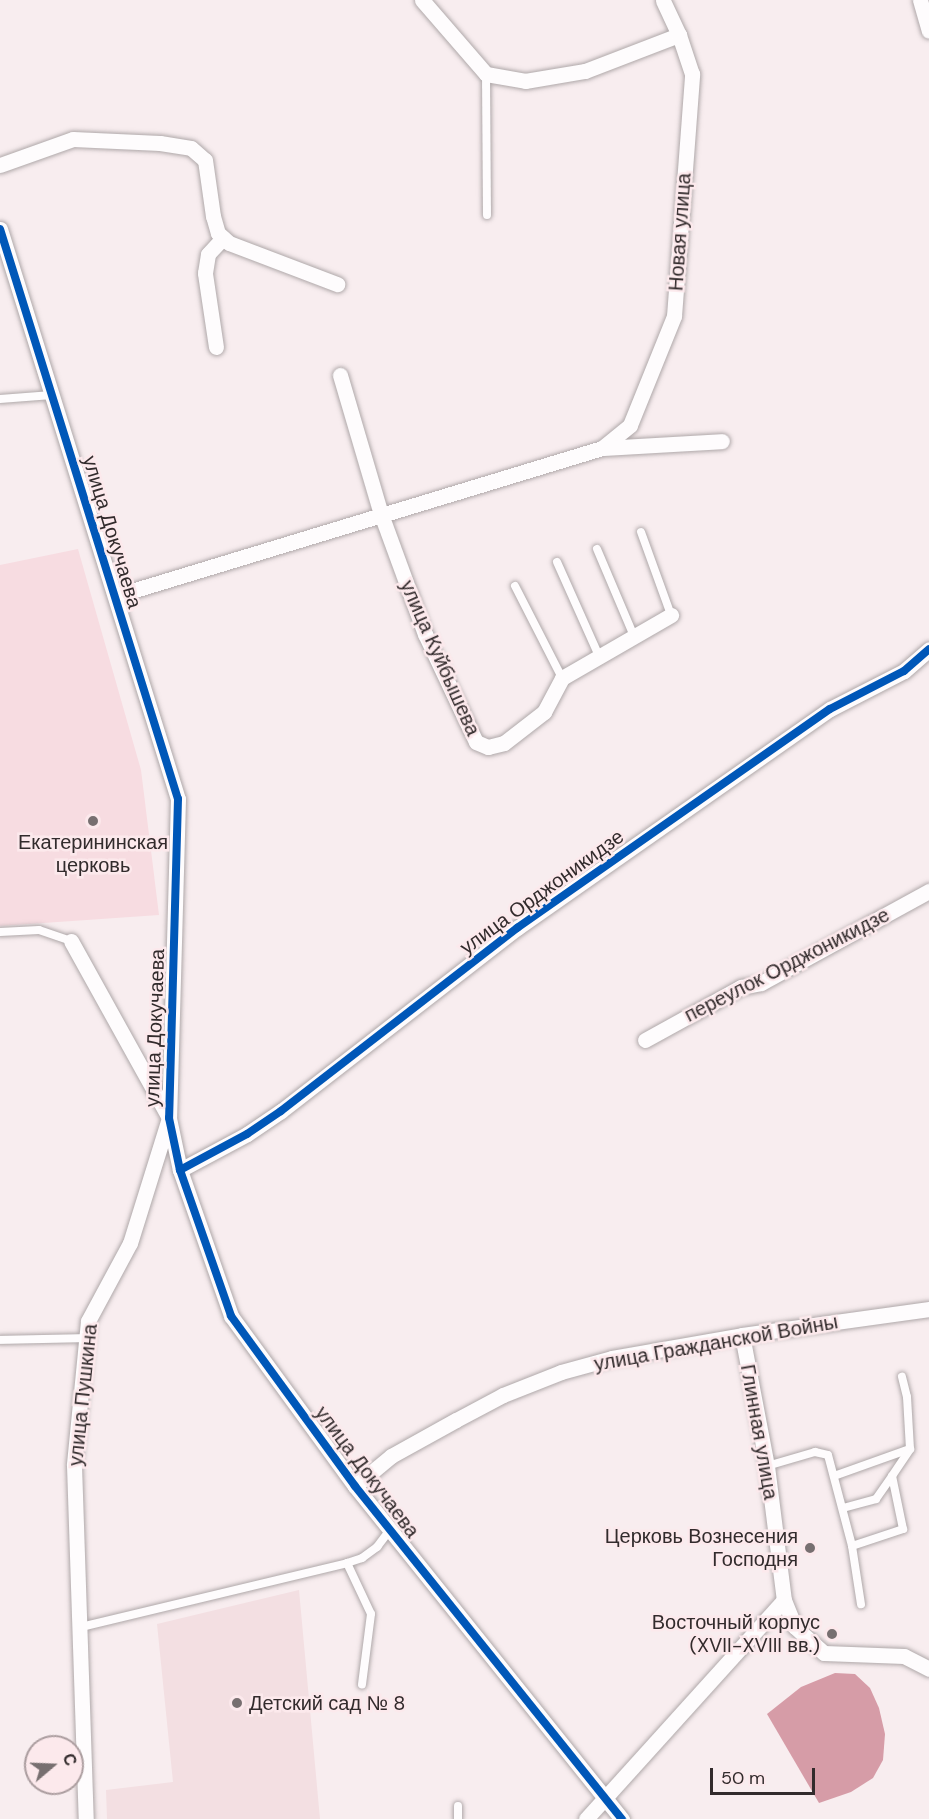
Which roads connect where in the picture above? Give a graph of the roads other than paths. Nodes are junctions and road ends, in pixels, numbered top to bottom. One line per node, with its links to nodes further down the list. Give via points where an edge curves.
1 (422, 0): 6 (street)
2 (663, 0): 5 (street, Новая улица)
3 (920, 0): 4 (street)
4 (929, 31)
5 (680, 35): 6 (street, via 585,71 525,81); 17 (street, Новая улица, via 692,74 674,316 630,425)
6 (486, 74): 8 (lane)
7 (0, 165): 10 (street, via 73,140 191,148 205,160 213,216)
8 (487, 214)
9 (0, 229): 14 (street, улица Докучаева)
10 (223, 238): 11 (street); 12 (street, via 208,254 205,273)
11 (337, 284)
12 (216, 347)
13 (340, 375): 18 (street, улица Куйбышева)
14 (52, 395): 15 (lane); 23 (street, улица Докучаева)
15 (0, 399)
16 (722, 441): 17 (street)
17 (602, 447): 18 (street)
18 (381, 514): 23 (street); 28 (street, улица Куйбышева, via 425,634 476,742 488,747 504,743 544,712)
19 (641, 531): 24 (lane)
20 (597, 549): 25 (lane)
21 (557, 562): 27 (lane)
22 (515, 586): 28 (lane)
23 (115, 596): 33 (street, улица Докучаева, via 178,799)
24 (671, 615): 25 (street)
25 (634, 636): 27 (street)
26 (929, 649): 34 (street, улица Орджоникидзе, via 904,671 830,708 517,928 272,1117)
27 (599, 656): 28 (street)
28 (562, 678)
29 (929, 891): 32 (street, переулок Орджоникидзе, via 761,983 741,987)
30 (0, 933): 31 (lane, via 39,930)
31 (70, 941): 33 (street)
32 (645, 1040)
33 (169, 1118): 34 (street, улица Докучаева); 37 (street, улица Пушкина, via 130,1243 88,1321)
34 (180, 1170): 44 (street, улица Докучаева, via 231,1316)
35 (929, 1309): 36 (street, улица Гражданской Войны)
36 (742, 1335): 41 (street, Глинная улица); 44 (street, улица Гражданской Войны, via 612,1358 561,1372 503,1395 391,1456)
37 (86, 1338): 38 (lane); 51 (street, улица Пушкина, via 74,1465)
38 (0, 1340)
39 (902, 1377): 40 (lane)
40 (910, 1449): 42 (lane); 43 (lane)
41 (767, 1466): 42 (lane, via 815,1452 828,1455); 49 (street, Глинная улица)
42 (834, 1476): 45 (lane)
43 (892, 1476): 45 (lane, via 876,1499); 47 (lane, via 903,1529)
44 (355, 1486): 46 (street, улица Докучаева)
45 (843, 1508): 47 (lane)
46 (390, 1530): 48 (lane, via 377,1547); 54 (street, улица Докучаева)
47 (852, 1546): 50 (lane)
48 (347, 1563): 51 (lane); 53 (lane, via 371,1614)
49 (784, 1600): 52 (street, Глинная улица, via 795,1627 824,1653 904,1656); 54 (street)
50 (861, 1604)
51 (81, 1627): 56 (street, улица Пушкина)
52 (929, 1669)
53 (362, 1684)
54 (606, 1796): 58 (street); 59 (street, улица Докучаева)
55 (458, 1806): 57 (lane)
56 (86, 1819)
57 (458, 1819)
58 (586, 1819)
59 (622, 1819)

